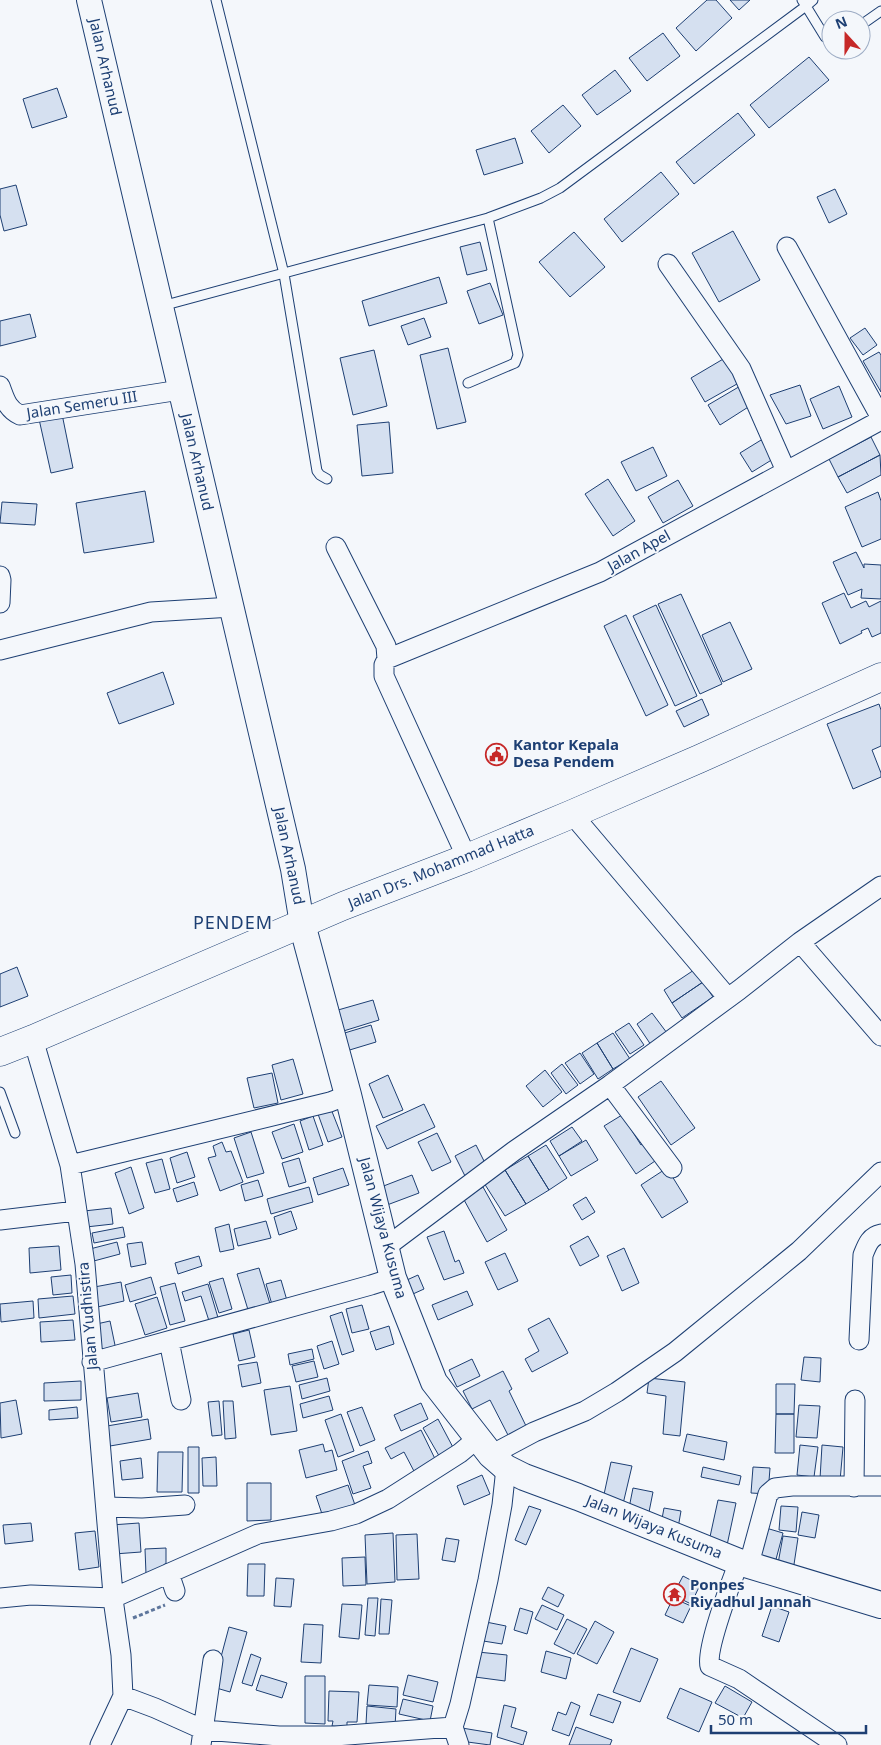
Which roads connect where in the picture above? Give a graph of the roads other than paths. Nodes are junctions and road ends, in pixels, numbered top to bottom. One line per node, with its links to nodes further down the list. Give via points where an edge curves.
1 (89, 0): 9 (street, Jalan Arhanud)
2 (216, 0): 8 (lane)
3 (807, 2): 4 (lane); 5 (lane, via 560,188)
4 (821, 29)
5 (488, 218): 8 (lane); 10 (lane, via 518,355 514,363)
6 (788, 247): 13 (street)
7 (668, 264): 14 (street, via 741,369)
8 (284, 274): 9 (lane); 15 (lane, via 317,471)
9 (161, 306): 12 (street, Jalan Arhanud)
10 (468, 383)
11 (0, 386): 12 (street, Jalan Semeru III, via 5,401 12,411 20,415)
12 (180, 390): 19 (street, Jalan Arhanud)
13 (881, 419): 14 (street, Jalan Apel)
14 (786, 471): 21 (street, Jalan Apel, via 600,572)
15 (327, 479)
16 (336, 547): 21 (street, via 386,646)
17 (0, 576): 18 (street)
18 (0, 603)
19 (232, 607): 20 (street, via 151,612); 26 (street, Jalan Arhanud, via 293,869)
20 (0, 650)
21 (387, 660): 24 (street, via 384,676)
22 (881, 677): 23 (main road, Jalan Drs. Mohammad Hatta)
23 (572, 814): 24 (main road, Jalan Drs. Mohammad Hatta); 28 (street)
24 (467, 858): 26 (main road, Jalan Drs. Mohammad Hatta)
25 (881, 886): 27 (street)
26 (302, 924): 30 (main road, Jalan Drs. Mohammad Hatta); 34 (main road, Jalan Wijaya Kusuma)
27 (800, 942): 28 (street); 29 (street)
28 (728, 998): 32 (street)
29 (881, 1036)
30 (33, 1039): 31 (main road, Jalan Drs. Mohammad Hatta); 36 (street, Jalan Yudhistira)
31 (0, 1052)
32 (610, 1085): 37 (street); 42 (street, via 514,1151)
33 (0, 1092): 35 (lane)
34 (348, 1095): 36 (street); 42 (main road, Jalan Wijaya Kusuma)
35 (15, 1133)
36 (70, 1165): 39 (street, Jalan Yudhistira)
37 (672, 1168)
38 (881, 1172): 49 (street, via 799,1251 674,1352 585,1411)
39 (76, 1211): 40 (street); 46 (street, Jalan Yudhistira, via 85,1264)
40 (0, 1220)
41 (881, 1234): 44 (street, via 875,1235 867,1244 864,1255)
42 (386, 1247): 43 (main road, Jalan Wijaya Kusuma)
43 (393, 1278): 45 (street); 49 (main road, Jalan Wijaya Kusuma, via 434,1382)
44 (859, 1340)
45 (169, 1341): 46 (street); 47 (street)
46 (92, 1362): 53 (street, Jalan Yudhistira)
47 (181, 1400)
48 (855, 1400): 51 (street)
49 (489, 1450): 54 (main road, Jalan Wijaya Kusuma); 57 (street, via 460,1453 356,1514 258,1534); 60 (street, via 502,1505)
50 (881, 1486): 51 (street)
51 (854, 1487): 54 (street, via 775,1488 768,1494)
52 (185, 1505): 53 (street)
53 (106, 1507): 57 (street, Jalan Yudhistira)
54 (744, 1563): 56 (main road, Jalan Wijaya Kusuma); 64 (street, via 728,1591 712,1641 710,1666 738,1679)
55 (0, 1598): 57 (street, via 31,1595)
56 (881, 1606)
57 (114, 1610): 59 (street, Jalan Yudhistira)
58 (213, 1660): 61 (street)
59 (123, 1696): 61 (street, via 155,1708); 62 (street)
60 (453, 1727): 61 (street, via 336,1736); 63 (street)
61 (202, 1738)
62 (100, 1745)
63 (459, 1745)
64 (838, 1745)

